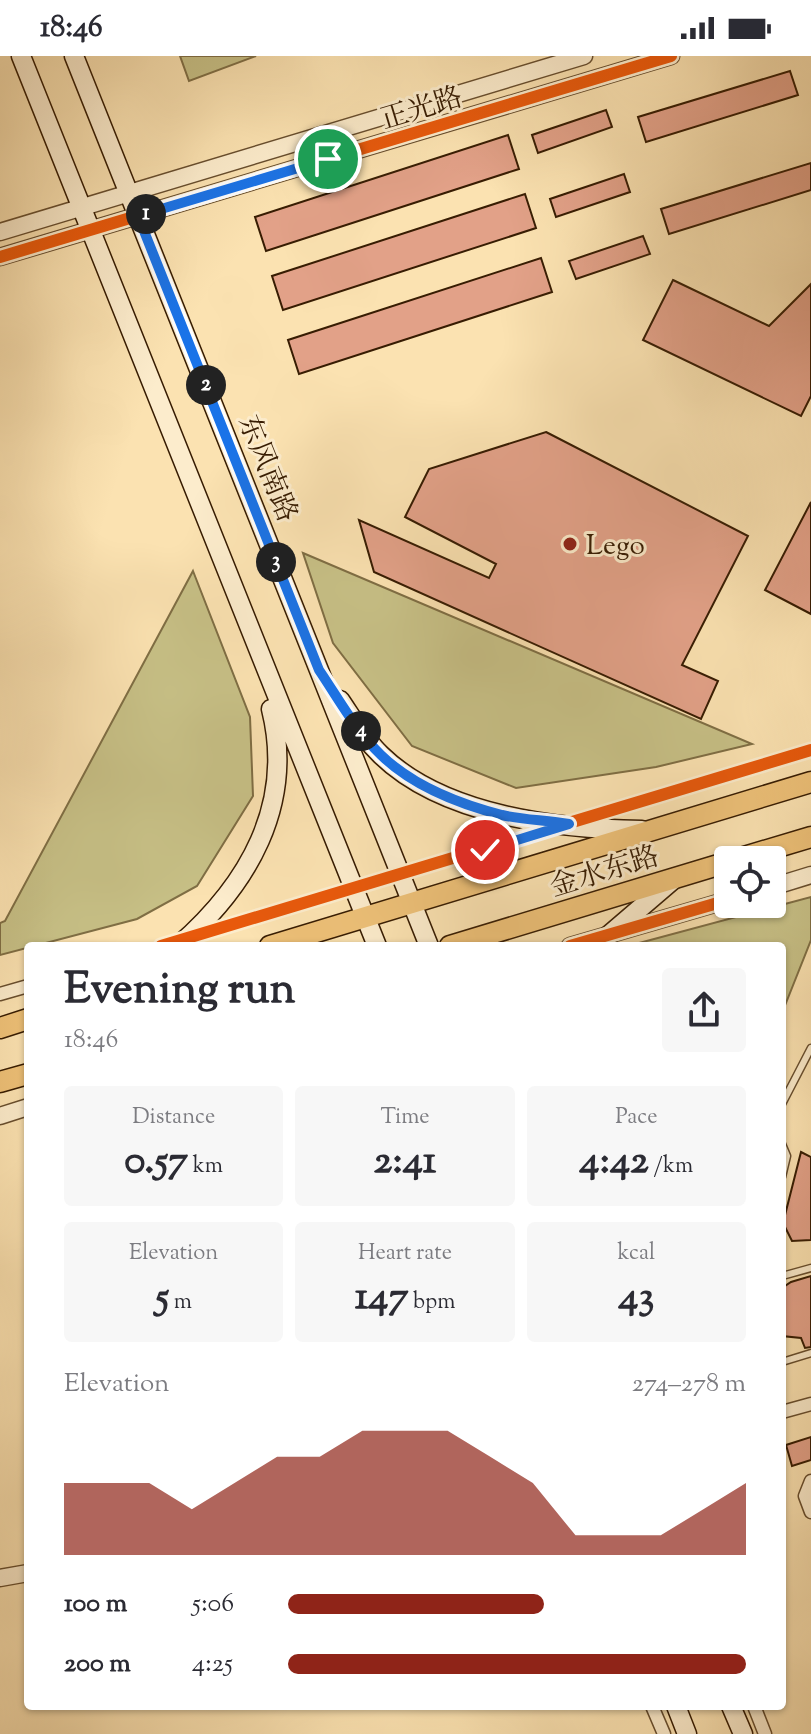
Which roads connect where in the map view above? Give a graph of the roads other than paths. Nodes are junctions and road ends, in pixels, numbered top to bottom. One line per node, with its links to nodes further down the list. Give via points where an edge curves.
1 (21, 56): 6 (main road)
2 (74, 56): 5 (main road, 东风南路)
3 (584, 56): 5 (street, 正光路)
4 (671, 56): 7 (street, 正光路)
5 (129, 193): 6 (street, 正光路); 7 (main road, 东风南路)
6 (81, 207): 8 (main road); 9 (street, 正光路)
7 (138, 216): 8 (street, 正光路); 12 (main road, 东风南路)
8 (90, 230): 10 (street, 正光路); 11 (main road)
9 (0, 232)
10 (0, 257)
11 (254, 641): 24 (main road); 29 (main road, via 276,730 272,810 253,859 225,900)
12 (319, 670): 15 (main road, via 363,734 399,770 475,807); 20 (main road, 东风南路)
13 (811, 750): 15 (street)
14 (811, 782): 16 (main road, 金水东路)
15 (569, 824): 16 (main road); 20 (street)
16 (653, 830): 25 (main road, 金水东路)
17 (811, 837): 18 (main road)
18 (781, 846)
19 (714, 866): 22 (main road, 金水东路)
20 (401, 875): 24 (street); 25 (main road, 东风南路)
21 (811, 875): 23 (street)
22 (676, 877): 28 (main road); 33 (main road, 金水东路)
23 (786, 883)
24 (354, 889): 27 (main road); 29 (street)
25 (412, 903): 27 (main road, 金水东路); 32 (main road, 东风南路)
26 (714, 904): 28 (street)
27 (365, 917): 30 (main road, 金水东路); 31 (main road)
28 (602, 940)
29 (182, 942)
30 (283, 942)
31 (375, 942)
32 (427, 942)
33 (463, 942)
34 (24, 987): 35 (street)
35 (0, 994)
36 (24, 1020): 37 (main road)
37 (0, 1028)
38 (811, 1048): 41 (lane)
39 (24, 1075): 40 (main road)
40 (0, 1082)
41 (786, 1096)
42 (24, 1108): 43 (street)
43 (0, 1116)
44 (811, 1268): 45 (lane)
45 (786, 1275)
46 (811, 1353): 47 (lane)
47 (786, 1361)
48 (811, 1404): 49 (street)
49 (786, 1411)
50 (811, 1481): 51 (street, via 805,1496)
51 (811, 1512)
52 (24, 1574): 53 (street)
53 (0, 1578)
54 (654, 1710): 58 (street)
55 (678, 1710): 59 (main road)
56 (733, 1710): 60 (main road)
57 (756, 1710): 61 (street)
58 (664, 1734)
59 (687, 1734)
60 (743, 1734)
61 (765, 1734)

